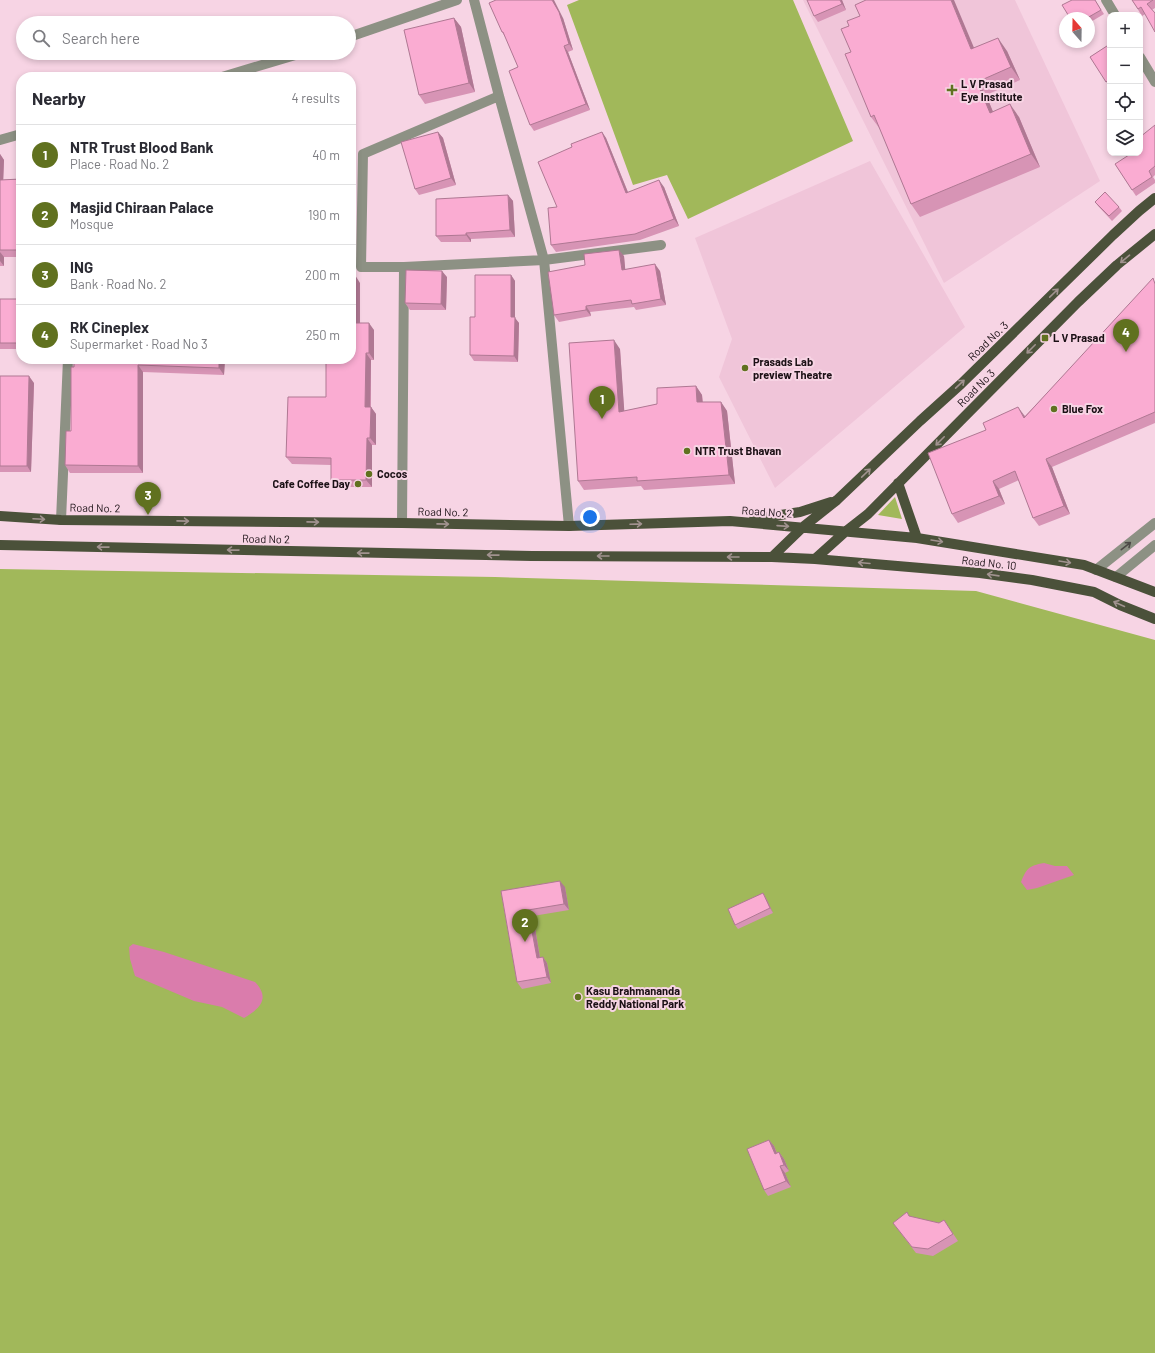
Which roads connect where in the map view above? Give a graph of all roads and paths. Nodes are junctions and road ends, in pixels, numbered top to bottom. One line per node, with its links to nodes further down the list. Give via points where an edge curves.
1 (457, 0): 5 (street)
2 (474, 0): 10 (street)
3 (1106, 0): 4 (street)
4 (1113, 12)
5 (356, 35)
6 (279, 60): 8 (street)
7 (1143, 62): 9 (street)
8 (239, 72)
9 (1155, 82)
10 (499, 96): 16 (street); 17 (street, via 363,154 361,267)
11 (16, 135): 12 (street)
12 (0, 140)
13 (1155, 198): 20 (main road, Road No. 3, one-way to 13)
14 (1155, 234): 19 (main road, Road No 3, one-way to 19, via 1078,302)
15 (661, 245): 16 (street)
16 (544, 260): 17 (street); 26 (street)
17 (404, 267): 24 (street)
18 (68, 364): 22 (street)
19 (898, 483): 28 (main road, Road No 3, via 868,514); 30 (main road)
20 (837, 500): 23 (main road, via 800,512); 27 (main road, Road No. 3)
21 (0, 516): 22 (main road, Road No. 2, one-way to 22)
22 (61, 520): 24 (main road, Road No. 2, one-way to 24)
23 (730, 521): 26 (main road, Road No. 2, one-way to 23); 27 (main road, Road No. 2, one-way to 27)
24 (402, 523): 26 (main road, Road No. 2, one-way to 26)
25 (1155, 523): 35 (street, one-way to 25)
26 (569, 526)
27 (803, 527): 28 (main road, Road No. 2); 33 (main road, Road No. 3)
28 (845, 532): 29 (main road, Road No. 2); 34 (main road, Road No 3)
29 (884, 534): 30 (main road, Road No. 10)
30 (917, 538): 35 (main road, Road No. 10, one-way to 35, via 1084,565)
31 (0, 545): 33 (main road, Road No 2, one-way to 31, via 532,556)
32 (1155, 545): 36 (street)
33 (772, 557): 34 (main road)
34 (815, 559): 38 (main road, Road No. 10, one-way to 34, via 1094,592 1032,580)
35 (1096, 570): 36 (main road, Road No. 10)
36 (1116, 577): 37 (main road, Road No. 10)
37 (1155, 592)
38 (1155, 618)

